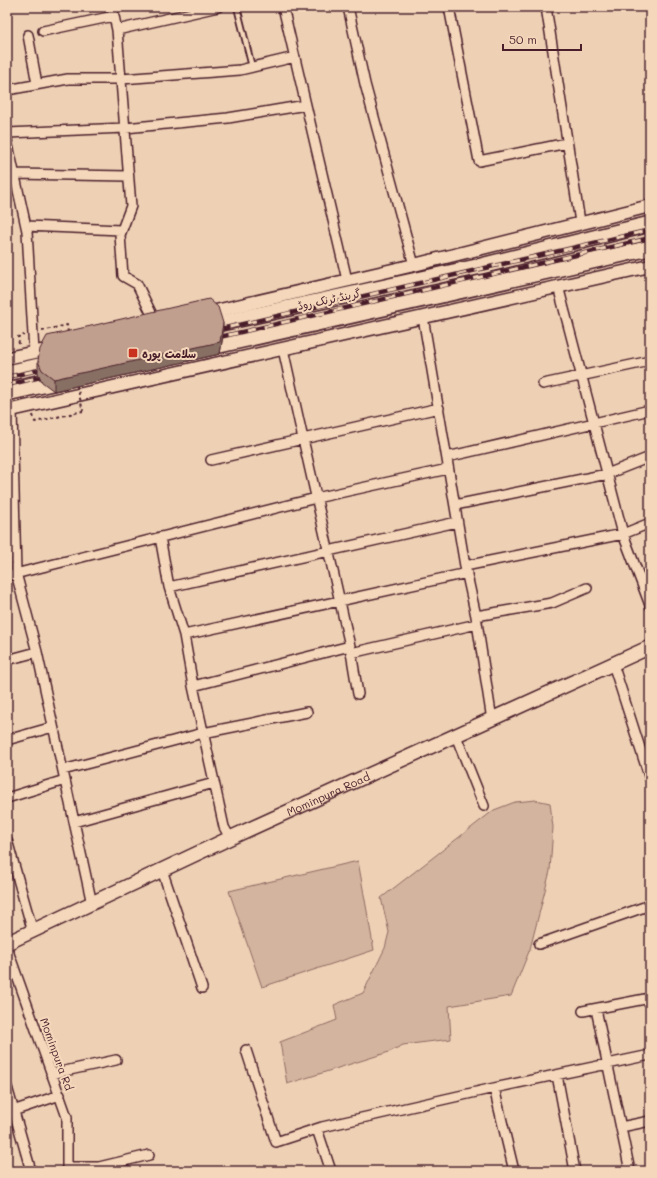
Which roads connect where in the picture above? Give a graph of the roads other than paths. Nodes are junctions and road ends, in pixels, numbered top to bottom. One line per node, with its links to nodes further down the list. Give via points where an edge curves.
1 (218, 7): 7 (street)
2 (237, 7): 13 (lane)
3 (283, 7): 12 (street)
4 (348, 7): 30 (street, via 365,84)
5 (449, 7): 21 (street, via 479,160)
6 (546, 7): 21 (street)
7 (202, 9): 9 (street)
8 (113, 12): 9 (street); 10 (street)
9 (117, 30): 14 (street)
10 (43, 31)
11 (28, 35): 15 (street)
12 (295, 57): 13 (street); 17 (street)
13 (252, 67): 14 (street)
14 (121, 79): 15 (street, via 68,79); 18 (street)
15 (37, 84): 16 (street)
16 (7, 90)
17 (306, 105): 18 (street, via 228,118); 33 (street)
18 (124, 128): 19 (street); 23 (street)
19 (7, 133)
20 (7, 140): 22 (street)
21 (567, 143): 25 (street)
22 (14, 174): 23 (street); 27 (street)
23 (128, 176): 28 (street, via 130,206)
24 (650, 206): 25 (street)
25 (580, 222): 30 (street)
26 (650, 224): 31 (main road, گرینڈ ٹرنک روڈ)
27 (26, 226): 28 (street); 42 (street)
28 (121, 230): 38 (street, via 123,276 138,284)
29 (650, 248): 34 (main road, گرینڈ ٹرنک روڈ)
30 (414, 265): 33 (street)
31 (481, 266): 34 (main road); 37 (main road, گرینڈ ٹرنک روڈ)
32 (650, 266): 35 (street)
33 (347, 280): 37 (street)
34 (486, 285): 43 (main road, گرینڈ ٹرنک روڈ)
35 (558, 286): 36 (street); 47 (street)
36 (423, 318): 41 (street); 51 (street)
37 (193, 323)
38 (161, 324): 39 (street)
39 (142, 328)
40 (67, 347): 42 (street); 46 (main road)
41 (283, 349): 52 (street); 55 (street)
42 (34, 352): 44 (street)
43 (184, 353)
44 (7, 358)
45 (650, 361): 47 (street)
46 (7, 373)
47 (581, 375): 49 (street); 54 (street)
48 (77, 382): 50 (main road)
49 (543, 384)
50 (7, 394)
51 (439, 408): 55 (street); 56 (street)
52 (10, 410): 69 (street)
53 (650, 410): 54 (street)
54 (594, 423): 56 (street); 60 (street)
55 (302, 439): 58 (street); 61 (street)
56 (447, 457): 59 (street)
57 (650, 457): 60 (street)
58 (211, 460)
59 (448, 469): 61 (street); 62 (street)
60 (608, 474): 62 (street); 65 (street)
61 (316, 498): 66 (street); 67 (street)
62 (455, 505): 63 (street)
63 (457, 522): 67 (street); 68 (street)
64 (650, 523): 65 (street)
65 (623, 534): 68 (street); 73 (street)
66 (160, 537): 69 (street); 70 (street)
67 (328, 552): 70 (street); 72 (street)
68 (466, 570): 72 (street); 74 (street)
69 (11, 574): 78 (street)
70 (170, 587): 75 (street)
71 (587, 588): 74 (street, via 552,603)
72 (338, 602): 75 (street); 77 (street)
73 (650, 605)
74 (476, 620): 77 (street); 84 (street)
75 (184, 635): 81 (street)
76 (650, 647): 80 (main road, Mominpura Road)
77 (350, 649): 81 (street); 82 (street)
78 (37, 652): 79 (street); 85 (street)
79 (7, 660)
80 (613, 664): 84 (main road, Mominpura Road); 90 (street)
81 (192, 686): 86 (street)
82 (358, 694)
83 (307, 712): 86 (street)
84 (492, 720): 87 (main road, Mominpura Road)
85 (53, 727): 88 (street); 89 (street)
86 (203, 733): 89 (street); 92 (street)
87 (456, 736): 94 (street); 96 (main road, Mominpura Road)
88 (7, 740)
89 (63, 770): 91 (street)
90 (650, 779)
91 (65, 780): 93 (street); 95 (street)
92 (214, 782): 95 (street); 96 (street, via 224,827)
93 (7, 798)
94 (484, 806)
95 (74, 822): 99 (street)
96 (230, 838): 98 (main road, Mominpura Road)
97 (7, 840): 101 (street)
98 (162, 870): 99 (main road, Mominpura Road); 105 (street)
99 (92, 904): 101 (main road, Mominpura Road)
100 (650, 905): 103 (street)
101 (33, 932): 102 (main road, Mominpura Road)
102 (7, 943)
103 (539, 944)
104 (7, 948): 113 (street, Mominpura Rd)
105 (202, 988)
106 (650, 998): 107 (street)
107 (596, 1008): 108 (street); 112 (street)
108 (583, 1011)
109 (246, 1050): 121 (street, via 276,1142)
110 (650, 1055): 112 (street)
111 (116, 1060): 113 (street)
112 (607, 1064): 114 (street); 120 (street)
113 (52, 1074): 117 (street, Mominpura Rd)
114 (557, 1075): 116 (street); 127 (street)
115 (7, 1087): 118 (street)
116 (494, 1088): 121 (street); 126 (street)
117 (60, 1095): 118 (street); 123 (street, Mominpura Rd, via 67,1117)
118 (11, 1112): 124 (street)
119 (650, 1121): 120 (street)
120 (620, 1127): 128 (street)
121 (317, 1129): 125 (street)
122 (149, 1155): 123 (street, via 99,1167)
123 (67, 1169)
124 (31, 1171)
125 (331, 1171)
126 (514, 1171)
127 (575, 1171)
128 (630, 1171)

